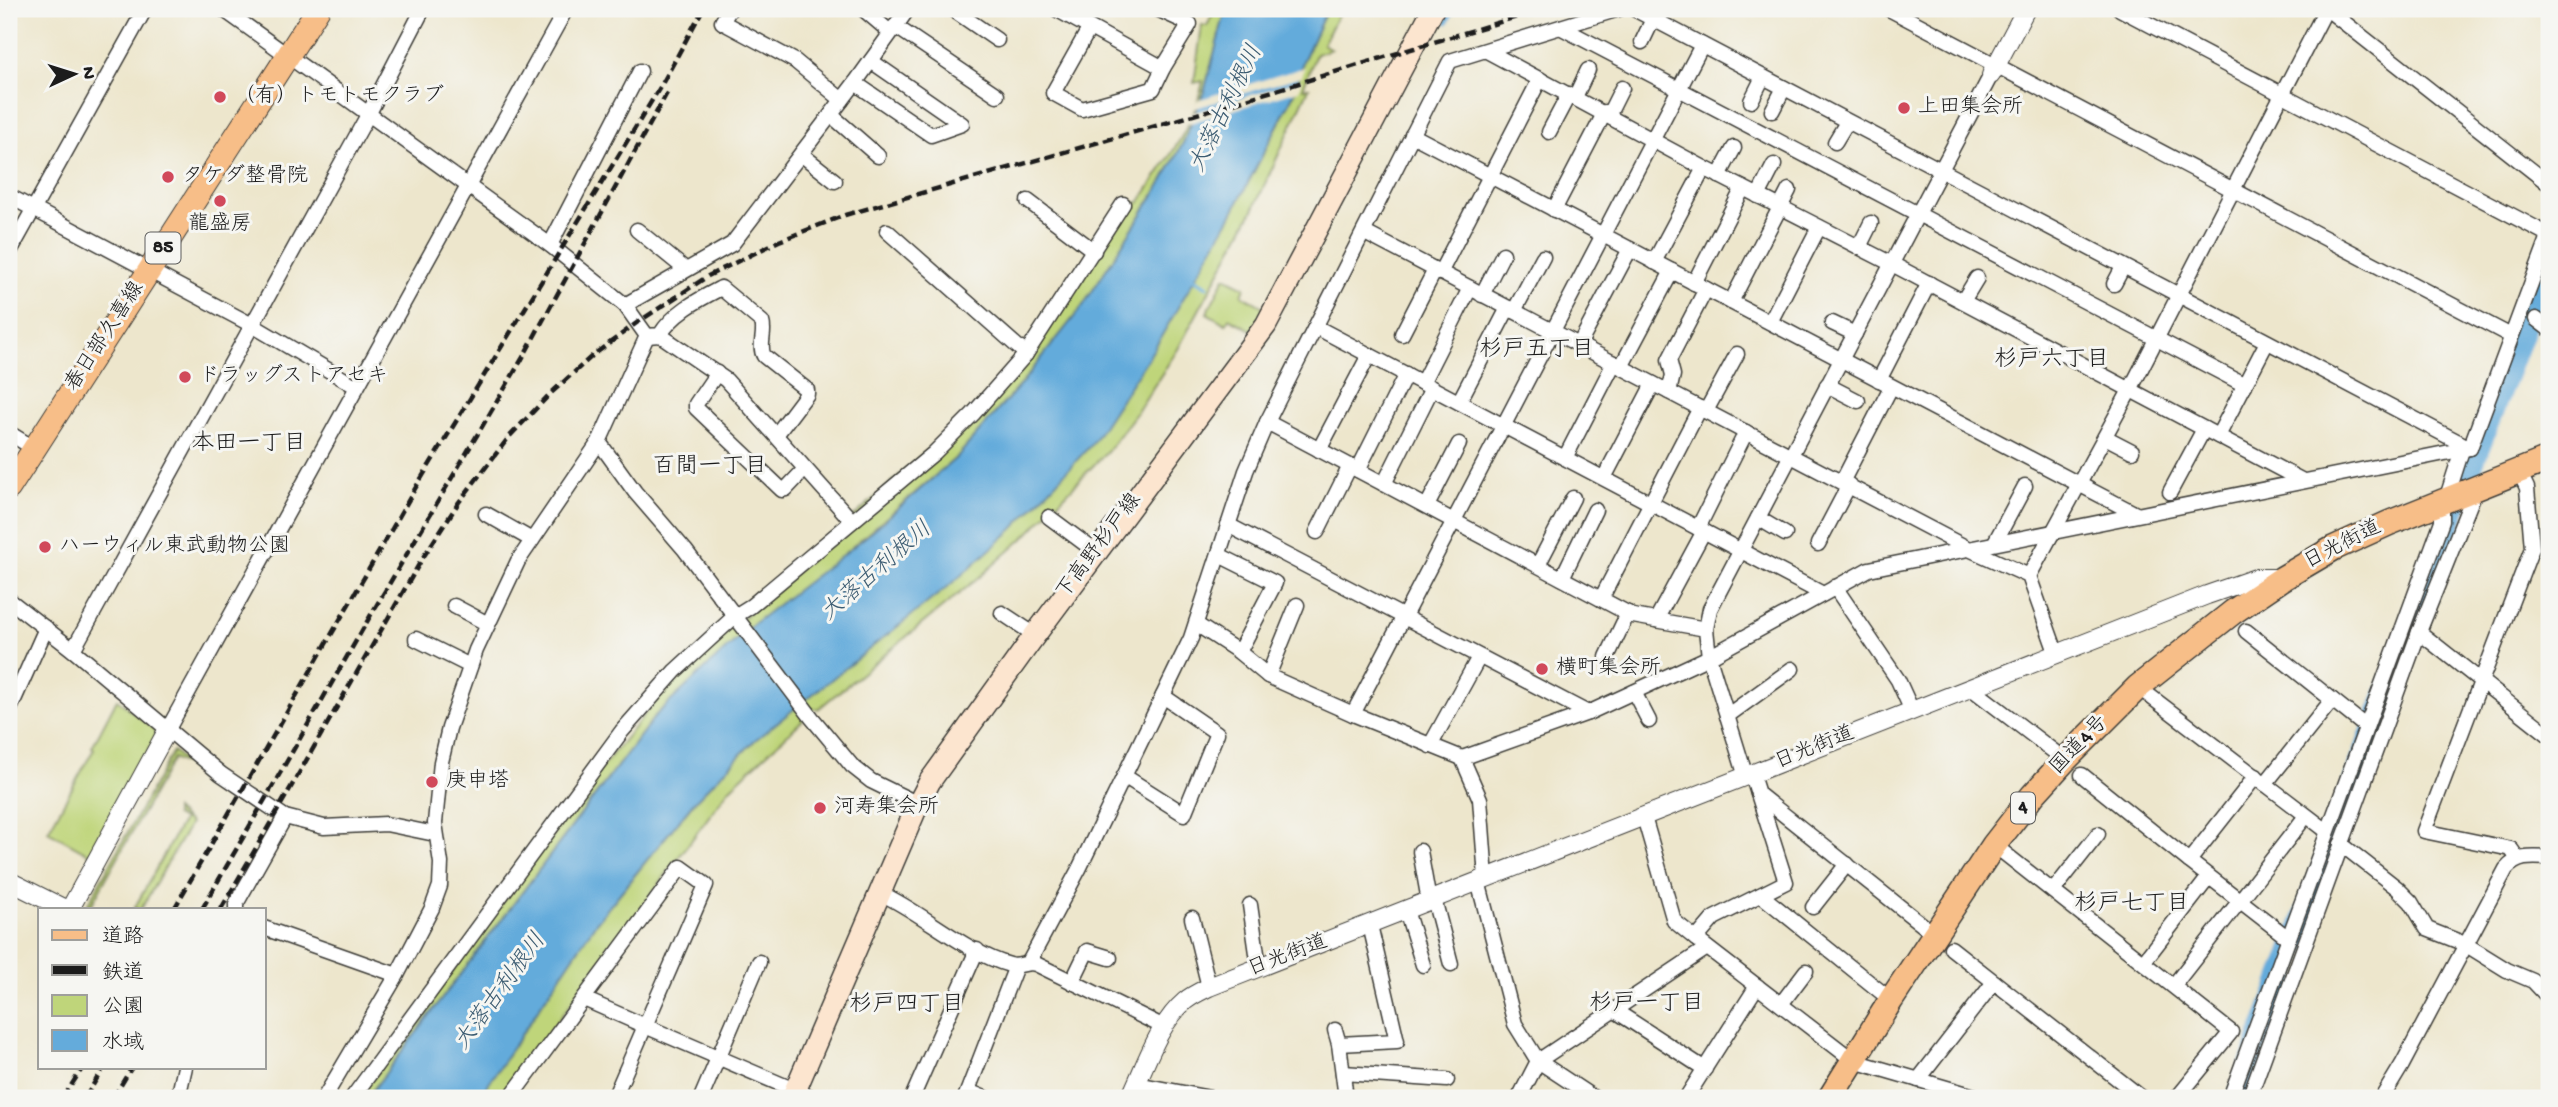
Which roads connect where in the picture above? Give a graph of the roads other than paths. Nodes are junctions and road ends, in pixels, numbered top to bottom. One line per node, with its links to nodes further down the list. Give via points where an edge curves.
1 (145, 9): 73 (street)
2 (223, 9): 19 (street)
3 (318, 9): 28 (main road, 春日部久喜線 / 85)
4 (423, 9): 46 (street)
5 (566, 9): 64 (street)
6 (730, 9): 43 (street, via 722,22 795,61)
7 (863, 9): 22 (street)
8 (908, 9): 22 (street)
9 (952, 9): 24 (street)
10 (1056, 9): 23 (street)
11 (1157, 9): 30 (street, via 1190,24)
12 (1433, 9): 189 (main road, 下高野杉戸線, via 1266,325)
13 (1619, 9): 21 (street)
14 (1634, 9): 20 (street)
15 (1889, 9): 32 (street)
16 (2026, 9): 32 (street)
17 (2120, 9): 41 (street)
18 (2327, 9): 41 (street); 63 (street)
19 (242, 14): 28 (street)
20 (1653, 19): 25 (street); 26 (street)
21 (1562, 28): 27 (street); 38 (street)
22 (892, 29): 29 (street); 40 (street)
23 (1089, 29): 30 (street); 30 (street, via 1053,93 1082,109 1153,89)
24 (997, 40)
25 (1642, 42)
26 (1702, 46): 34 (street); 38 (street)
27 (1487, 51): 35 (street); 51 (street, via 1450,61)
28 (289, 54): 46 (street); 94 (main road, 春日部久喜線 / 85)
29 (871, 61): 36 (street); 36 (street, via 962,124 931,135)
30 (1163, 68)
31 (1588, 70): 42 (street)
32 (1994, 70): 59 (street); 67 (street)
33 (640, 71): 83 (street)
34 (1763, 77): 39 (street); 44 (street)
35 (1540, 79): 42 (street); 60 (street)
36 (855, 83): 43 (street)
37 (1622, 88): 47 (street)
38 (1680, 88): 52 (street); 75 (street)
39 (1784, 88): 45 (street); 49 (street)
40 (997, 95)
41 (2283, 95): 67 (street); 82 (street)
42 (1572, 96): 47 (street); 50 (street)
43 (842, 100): 48 (street)
44 (1751, 101)
45 (1772, 111)
46 (369, 113): 64 (street); 110 (street)
47 (1607, 113): 52 (street); 74 (street)
48 (831, 115): 55 (street); 56 (street)
49 (1847, 122): 53 (street); 59 (street)
50 (1549, 132)
51 (1412, 135): 60 (street); 80 (street)
52 (1653, 139): 58 (street); 81 (street)
53 (1835, 142)
54 (1734, 148): 61 (street)
55 (801, 154): 62 (street); 93 (street, via 732,244)
56 (878, 156)
57 (1773, 165): 69 (street)
58 (1704, 168): 61 (street); 90 (street)
59 (1940, 171): 75 (street); 92 (street)
60 (1490, 176): 74 (street); 95 (street)
61 (1719, 176): 65 (street)
62 (835, 181)
63 (2549, 184)
64 (468, 186): 83 (street); 133 (street)
65 (1743, 188): 69 (street); 100 (street)
66 (1789, 190): 72 (street)
67 (2234, 190): 102 (street); 117 (street)
68 (9, 196): 73 (street)
69 (1758, 196): 72 (street)
70 (1028, 201): 86 (street)
71 (1123, 204): 86 (street)
72 (1779, 207): 77 (street); 104 (street)
73 (34, 210): 87 (street); 94 (street)
74 (1554, 210): 81 (street)
75 (1918, 213): 91 (street); 118 (street)
76 (1871, 223): 84 (street)
77 (1819, 227): 84 (street); 108 (street)
78 (637, 230): 93 (street)
79 (887, 231): 121 (street)
80 (1365, 233): 95 (street); 111 (street)
81 (1603, 235): 85 (street); 113 (street)
82 (2549, 235): 117 (street)
83 (550, 245): 105 (street)
84 (1858, 247): 91 (street)
85 (1630, 249): 90 (street); 120 (street)
86 (1094, 251): 121 (street)
87 (9, 253)
88 (1503, 254): 101 (street)
89 (1543, 257): 106 (street)
90 (1654, 262): 96 (street)
91 (1892, 264): 98 (street); 115 (street)
92 (2123, 267): 99 (street); 102 (street)
93 (685, 269): 105 (street)
94 (148, 271): 110 (street); 149 (main road, 春日部久喜線 / 85)
95 (1438, 271): 101 (street); 114 (street)
96 (1672, 271): 100 (street); 125 (street)
97 (1977, 278): 103 (street)
98 (1929, 283): 103 (street); 129 (street)
99 (2114, 284)
100 (1700, 286): 104 (street); 135 (street, via 1669,360 1673,375)
101 (1476, 292): 106 (street); 132 (street)
102 (2179, 296): 118 (street); 119 (street)
103 (1963, 301): 134 (street)
104 (1731, 302): 108 (street)
105 (625, 305): 116 (street)
106 (1511, 310): 113 (street); 137 (street)
107 (2536, 319): 112 (street)
108 (1770, 322): 124 (street)
109 (1832, 323): 115 (street)
110 (252, 325): 133 (street); 213 (street)
111 (1316, 327): 123 (street); 139 (street)
112 (2549, 329)
113 (1553, 331): 120 (street); 140 (street)
114 (1402, 334)
115 (1855, 334): 124 (street)
116 (653, 336): 126 (street); 144 (street, via 686,307 721,288 764,327 764,356 807,390); 147 (street)
117 (2511, 336): 150 (street)
118 (2157, 339): 131 (street); 134 (street)
119 (2267, 342): 131 (street); 150 (street)
120 (1579, 345): 125 (street)
121 (1026, 354): 177 (street, via 934,453)
122 (1737, 354): 138 (street)
123 (1368, 355): 127 (street); 151 (street)
124 (1841, 360): 129 (street); 130 (street)
125 (1618, 365): 128 (street); 154 (street)
126 (717, 373): 144 (street); 157 (street, via 696,408 782,489)
127 (1406, 374): 132 (street); 156 (street)
128 (1653, 384): 135 (street); 159 (street)
129 (1885, 384): 162 (street); 163 (street)
130 (1827, 385): 136 (street); 153 (street)
131 (2245, 385): 145 (street)
132 (1427, 386): 137 (street); 161 (street)
133 (356, 387): 235 (street)
134 (2130, 390): 141 (street); 146 (street)
135 (1669, 392): 138 (street)
136 (1858, 401)
137 (1459, 402): 140 (street)
138 (1703, 410): 142 (street); 170 (street)
139 (1267, 422): 151 (street); 179 (street)
140 (1504, 426): 154 (street); 178 (street)
141 (2204, 429): 145 (street); 167 (street)
142 (1746, 432): 153 (street); 181 (street)
143 (9, 433): 149 (street)
144 (776, 435): 157 (street)
145 (2218, 436): 160 (street)
146 (2105, 437): 152 (street); 163 (street)
147 (599, 442): 184 (street); 202 (street)
148 (1459, 444): 171 (street)
149 (35, 449): 165 (main road, 春日部久喜線 / 85)
150 (2466, 449): 160 (street); 169 (street)
151 (1319, 450): 156 (street)
152 (2132, 451)
153 (1791, 455): 162 (street); 176 (street)
154 (1565, 458): 159 (street)
155 (2549, 459): 158 (highway, 日光街道 / 4)
156 (1354, 468): 161 (street); 182 (street)
157 (805, 469): 177 (street)
158 (2519, 471): 166 (highway, 日光街道 / 4); 222 (street, via 2526,488 2532,548)
159 (1604, 478): 170 (street)
160 (2303, 481): 174 (street)
161 (1384, 484): 171 (street)
162 (1845, 484): 186 (street); 187 (street)
163 (2079, 485): 174 (street); 180 (street)
164 (2025, 486): 185 (street)
165 (9, 488)
166 (2476, 488): 169 (highway, 日光街道 / 4); 210 (street)
167 (2170, 492)
168 (1573, 498): 191 (street)
169 (2446, 500): 194 (highway, 日光街道 / 4, via 2334,548); 234 (street)
170 (1650, 503): 181 (street); 196 (street)
171 (1427, 506): 178 (street)
172 (1595, 510): 193 (street)
173 (486, 514): 184 (street)
174 (2136, 514): 180 (street)
175 (1049, 517): 189 (street)
176 (1758, 518): 183 (street); 188 (street)
177 (852, 521): 202 (street)
178 (1454, 521): 191 (street); 203 (street)
179 (1228, 525): 190 (street); 203 (street)
180 (2055, 529): 185 (street); 192 (street)
181 (1701, 530): 188 (street); 204 (street)
182 (1317, 532)
183 (1785, 534)
184 (532, 540): 205 (street)
185 (1996, 542): 187 (street)
186 (1818, 544)
187 (1967, 548): 192 (street); 195 (street, via 1869,569)
188 (1741, 551): 195 (street); 208 (street, via 1710,609)
189 (1096, 552): 211 (main road, 下高野杉戸線)
190 (1219, 555): 206 (street); 214 (street, via 1275,583)
191 (1538, 565): 193 (street)
192 (2029, 576): 215 (street)
193 (1562, 578): 196 (street)
194 (2283, 578): 215 (street, 日光街道, via 2256,578); 223 (highway, 国道4号 / 4)
195 (1829, 591): 218 (street); 229 (street, via 1898,680)
196 (1601, 599): 201 (street)
197 (9, 600): 207 (street)
198 (1297, 605): 221 (street)
199 (454, 606): 205 (street)
200 (1002, 613): 211 (street)
201 (1628, 613): 204 (street); 217 (street)
202 (736, 618): 244 (street, via 862,775); 314 (street, via 675,671 622,732)
203 (1404, 618): 216 (street); 231 (street)
204 (1656, 620): 208 (street)
205 (488, 624): 219 (street)
206 (1196, 624): 214 (street); 226 (street)
207 (46, 628): 213 (street); 228 (street)
208 (1706, 629): 218 (street)
209 (2246, 631): 227 (street)
210 (2419, 632): 222 (street); 251 (street)
211 (1034, 635): 244 (main road, 下高野杉戸線)
212 (416, 639): 219 (street)
213 (74, 650): 235 (street)
214 (1239, 652): 221 (street)
215 (2057, 654): 224 (street, 日光街道)
216 (1479, 657): 230 (street); 237 (street)
217 (1607, 657)
218 (1709, 657): 225 (street); 232 (street)
219 (470, 666): 249 (street, via 443,747)
220 (1792, 669): 232 (street)
221 (1268, 676): 231 (street)
222 (2480, 680): 236 (street); 255 (street, via 2424,831 2511,849)
223 (2138, 687): 239 (highway, 国道4号 / 4); 242 (street)
224 (1971, 688): 229 (street, 日光街道); 239 (street)
225 (1634, 692): 230 (street); 233 (street)
226 (1163, 696): 240 (street); 240 (street, via 1217,733 1184,814)
227 (2332, 700): 234 (street); 242 (street)
228 (9, 711)
229 (1912, 711): 241 (street, 日光街道)
230 (1588, 713): 238 (street)
231 (1353, 714): 237 (street)
232 (1727, 716): 241 (street)
233 (1649, 721)
234 (2365, 726): 248 (street)
235 (168, 729): 246 (street, via 221,774); 260 (street, via 71,907 63,908)
236 (2549, 735)
237 (1430, 746): 238 (street)
238 (1462, 758): 259 (street, via 1480,799)
239 (2073, 768): 252 (highway, 国道4号 / 4, via 2033,795); 256 (street)
240 (1124, 776): 281 (street, via 1079,869)
241 (1749, 776): 243 (street); 247 (street, 日光街道)
242 (2260, 780): 245 (street); 256 (street)
243 (1758, 794): 257 (street); 263 (street, via 1786,883)
244 (918, 804): 262 (main road, 下高野杉戸線)
245 (2306, 816): 248 (street); 265 (street)
246 (285, 817): 249 (street, via 324,827 386,824); 268 (street)
247 (1644, 817): 259 (street, 日光街道); 275 (street, via 1674,921)
248 (2327, 831): 273 (street)
249 (435, 834): 286 (street, via 442,863 440,886)
250 (2098, 834): 261 (street)
251 (2341, 844): 276 (street, via 2397,888 2427,929); 330 (street)
252 (1994, 845): 261 (street); 274 (highway, 国道4号 / 4)
253 (1420, 851): 264 (street)
254 (2549, 858): 255 (street)
255 (2518, 859): 276 (street, via 2506,869)
256 (2189, 861): 258 (street)
257 (1847, 864): 267 (street); 274 (street)
258 (2209, 877): 265 (street); 279 (street)
259 (1482, 879): 264 (street, 日光街道); 302 (street, via 1515,1024)
260 (9, 881)
261 (2053, 891): 279 (street)
262 (880, 892): 277 (street); 311 (main road, 下高野杉戸線)
263 (1761, 895): 275 (street, via 1714,918); 294 (street)
264 (1431, 900): 269 (street, 日光街道); 282 (street)
265 (2238, 901): 273 (street); 289 (street)
266 (1250, 905): 284 (street)
267 (1813, 906)
268 (236, 908)
269 (1406, 911): 271 (street, 日光街道); 283 (street)
270 (1192, 918): 291 (street)
271 (1370, 925): 284 (street, 日光街道); 306 (street, via 1397,1041 1337,1037)
272 (266, 929): 286 (street)
273 (2288, 938): 300 (street)
274 (1943, 941): 288 (street); 294 (highway, 国道4号 / 4)
275 (1702, 944): 290 (street); 296 (street)
276 (2465, 944): 292 (street, via 2533,981); 331 (street)
277 (977, 950): 281 (street); 318 (street)
278 (1110, 958): 287 (street, via 1087,951)
279 (2144, 961): 289 (street)
280 (759, 962): 301 (street)
281 (1023, 964): 287 (street); 310 (street)
282 (1451, 964)
283 (1423, 965)
284 (1259, 967): 291 (street, 日光街道)
285 (1806, 971): 295 (street)
286 (397, 975): 313 (street)
287 (1072, 982): 298 (street)
288 (1994, 982): 308 (street); 327 (street)
289 (2174, 985): 299 (street)
290 (1757, 986): 295 (street); 305 (street)
291 (1209, 987): 298 (street, 日光街道, via 1186,1000)
292 (2549, 998)
293 (584, 999): 297 (street); 297 (street, via 681,867 706,885); 315 (street)
294 (1891, 1000): 303 (highway, 国道4号 / 4)
295 (1781, 1004): 303 (street)
296 (1614, 1010): 302 (street); 305 (street)
297 (645, 1026): 301 (street); 316 (street)
298 (1164, 1027): 309 (street, 日光街道)
299 (2231, 1032): 300 (street); 328 (street)
300 (2249, 1045): 329 (street)
301 (719, 1056): 311 (street); 317 (street)
302 (1538, 1061): 322 (street); 323 (street)
303 (1854, 1061): 308 (street); 325 (highway, 国道4号 / 4)
304 (185, 1068): 312 (street)
305 (1705, 1069): 324 (street)
306 (1343, 1073): 307 (street); 321 (street)
307 (1447, 1080)
308 (1919, 1080): 326 (street)
309 (1134, 1091): 320 (street)
310 (966, 1095): 319 (street)
311 (800, 1096)
312 (178, 1098)
313 (324, 1098)
314 (352, 1098)
315 (510, 1098)
316 (614, 1098)
317 (701, 1098)
318 (912, 1098)
319 (985, 1098)
320 (1210, 1098)
321 (1346, 1098)
322 (1519, 1098)
323 (1594, 1098)
324 (1686, 1098)
325 (1830, 1098)
326 (1979, 1098)
327 (2142, 1098)
328 (2177, 1098)
329 (2230, 1098)
330 (2249, 1098)
331 (2382, 1098)

